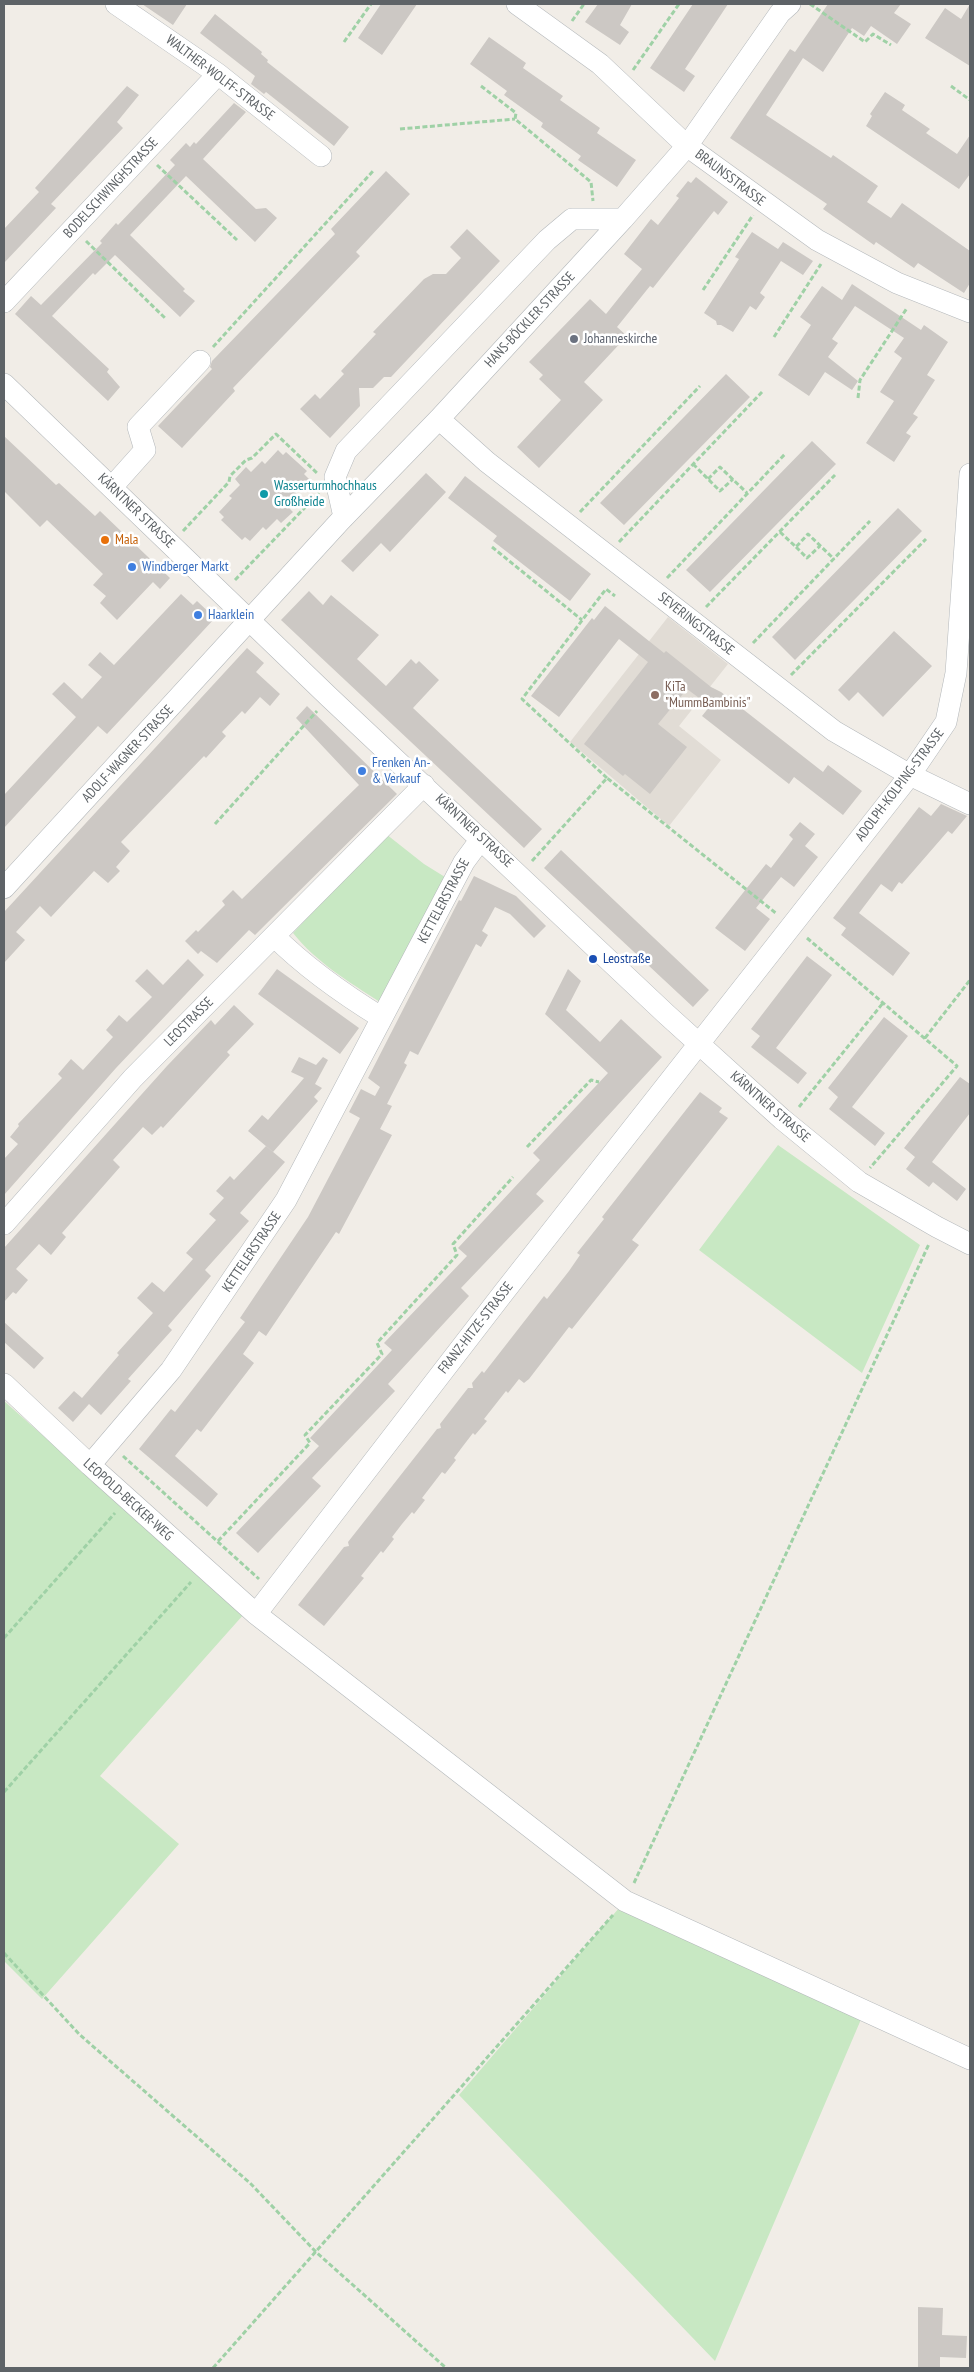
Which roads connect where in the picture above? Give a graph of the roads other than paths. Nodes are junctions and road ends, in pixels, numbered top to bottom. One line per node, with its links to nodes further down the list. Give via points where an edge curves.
1 (116, 4): 4 (street, WALTHER-WOLFF-STRASSE)
2 (518, 4): 5 (street, BRAUNSSTRASSE, via 600,64)
3 (790, 4): 5 (street, HANS-BÖCKLER-STRASSE, via 780,12)
4 (218, 74): 6 (street, WALTHER-WOLFF-STRASSE); 8 (street, BODELSCHWINGHSTRASSE)
5 (687, 146): 7 (street, HANS-BÖCKLER-STRASSE); 9 (street, BRAUNSSTRASSE, via 762,202 832,248 897,283)
6 (321, 156)
7 (623, 219): 12 (street, HANS-BÖCKLER-STRASSE); 15 (street, via 572,219 546,240 346,451 332,481)
8 (4, 302)
9 (970, 312)
10 (200, 361): 14 (street, via 138,428 145,450)
11 (4, 384): 14 (street, KÄRNTNER STRASSE)
12 (439, 419): 15 (street, HANS-BÖCKLER-STRASSE); 17 (street, SEVERINGSTRASSE, via 487,462 834,730)
13 (970, 474): 17 (street, ADOLPH-KOLPING-STRASSE, via 956,673 946,722)
14 (112, 487): 16 (street, KÄRNTNER STRASSE)
15 (344, 517): 16 (street, HANS-BÖCKLER-STRASSE)
16 (251, 620): 18 (street, KÄRNTNER STRASSE); 21 (street, ADOLF-WAGNER-STRASSE)
17 (910, 775): 19 (street, SEVERINGSTRASSE); 24 (street, ADOLPH-KOLPING-STRASSE)
18 (424, 785): 20 (street, KÄRNTNER STRASSE); 22 (street, LEOSTRASSE)
19 (970, 804)
20 (481, 839): 23 (street, KETTELERSTRASSE, via 464,862); 24 (street, KÄRNTNER STRASSE)
21 (4, 888)
22 (274, 936): 23 (street, via 319,976); 25 (street, LEOSTRASSE, via 133,1078)
23 (382, 1018): 28 (street, KETTELERSTRASSE, via 286,1200 172,1370)
24 (699, 1044): 26 (street, KÄRNTNER STRASSE, via 859,1182); 29 (street, FRANZ-HITZE-STRASSE)
25 (4, 1224)
26 (970, 1244)
27 (4, 1384): 28 (street, LEOPOLD-BECKER-WEG)
28 (90, 1466): 29 (street, LEOPOLD-BECKER-WEG)
29 (256, 1614): 30 (street, LEOPOLD-BECKER-WEG, via 625,1901)
30 (970, 2059)

